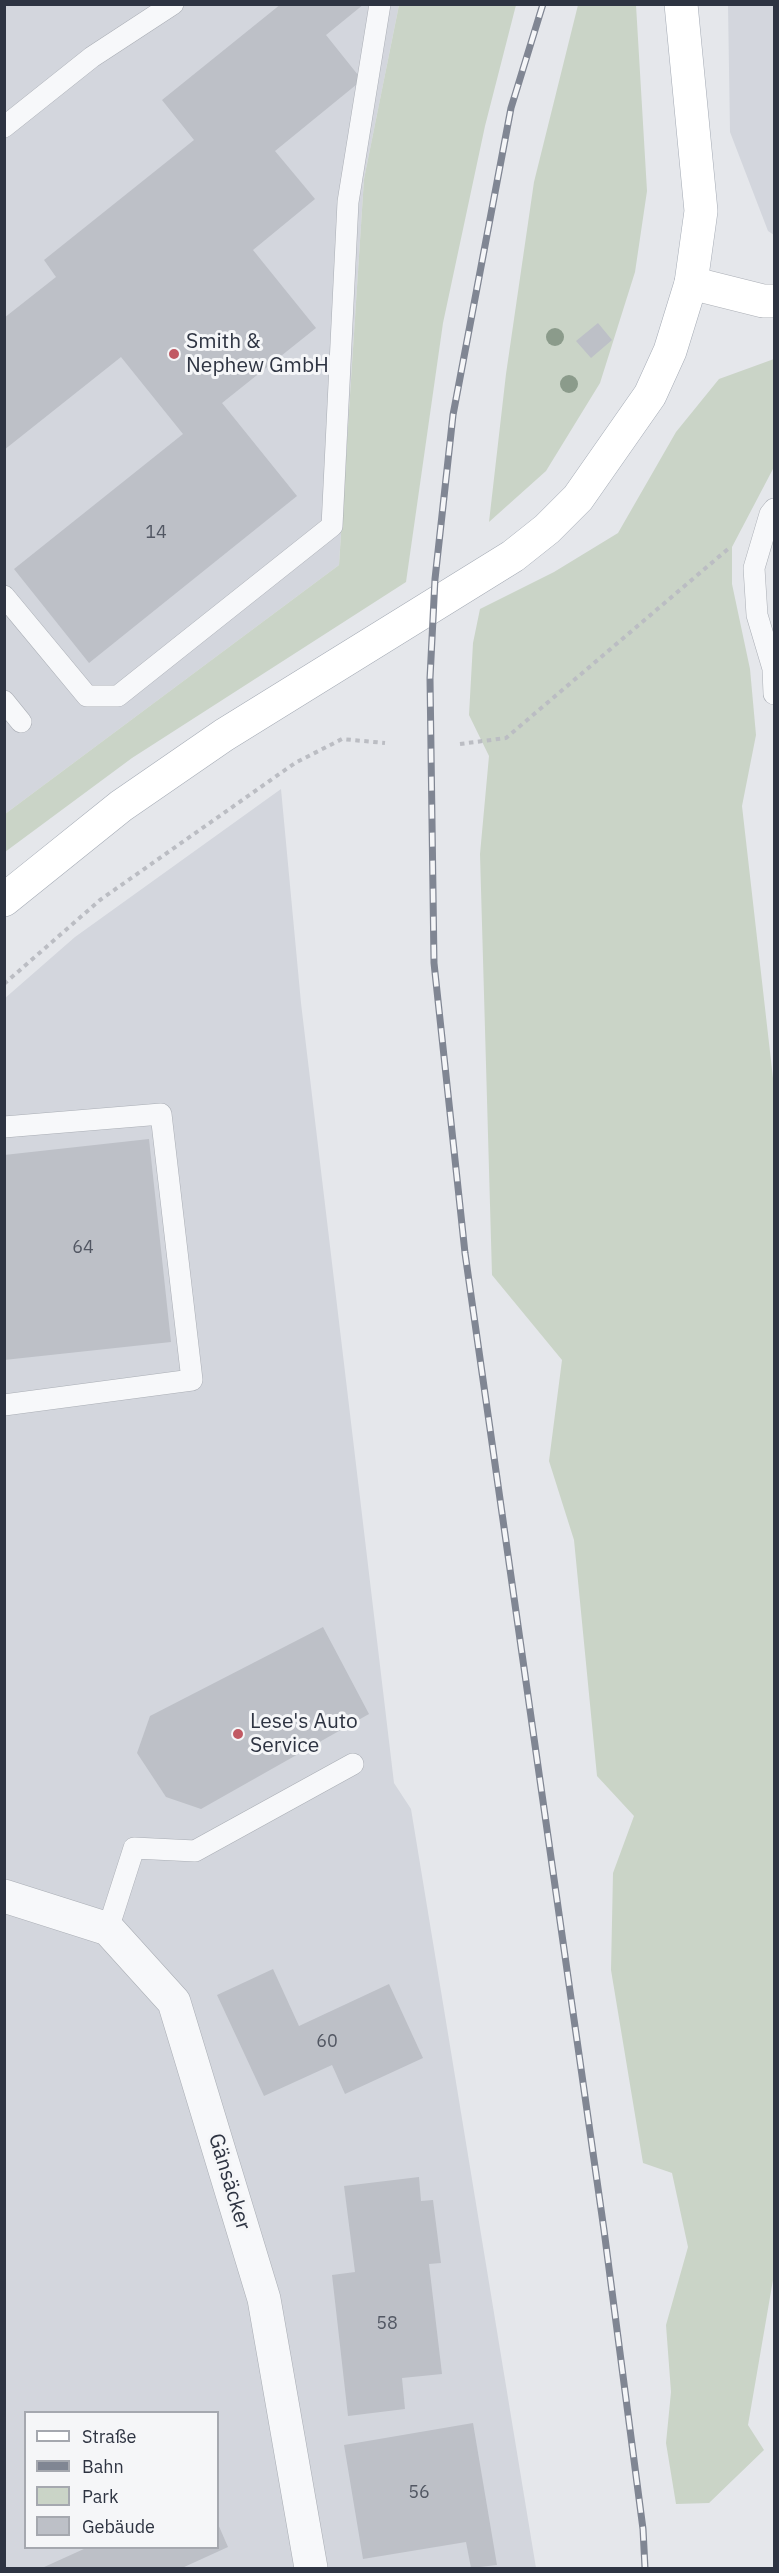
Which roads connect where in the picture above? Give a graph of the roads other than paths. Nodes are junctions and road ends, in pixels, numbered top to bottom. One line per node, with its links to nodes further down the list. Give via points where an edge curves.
1 (173, 4): 4 (lane, via 92,57)
2 (380, 4): 8 (lane, via 348,202 332,526 118,696 87,696)
3 (681, 4): 5 (main road, via 701,211)
4 (4, 127)
5 (691, 283): 6 (main road); 13 (main road, via 670,351 650,395 578,498 547,529 464,588 224,735 121,806)
6 (774, 301)
7 (772, 511): 9 (lane, via 754,568 757,615)
8 (4, 596)
9 (774, 671): 10 (lane)
10 (774, 694)
11 (4, 701): 12 (lane)
12 (21, 722)
13 (4, 900)
14 (4, 1127): 15 (lane, via 161,1114 192,1380)
15 (4, 1405)
16 (353, 1764): 18 (lane, via 195,1851 134,1848)
17 (4, 1896): 18 (street)
18 (108, 1929): 19 (street, Gänsäcker, via 174,2002 264,2299)
19 (311, 2568)

